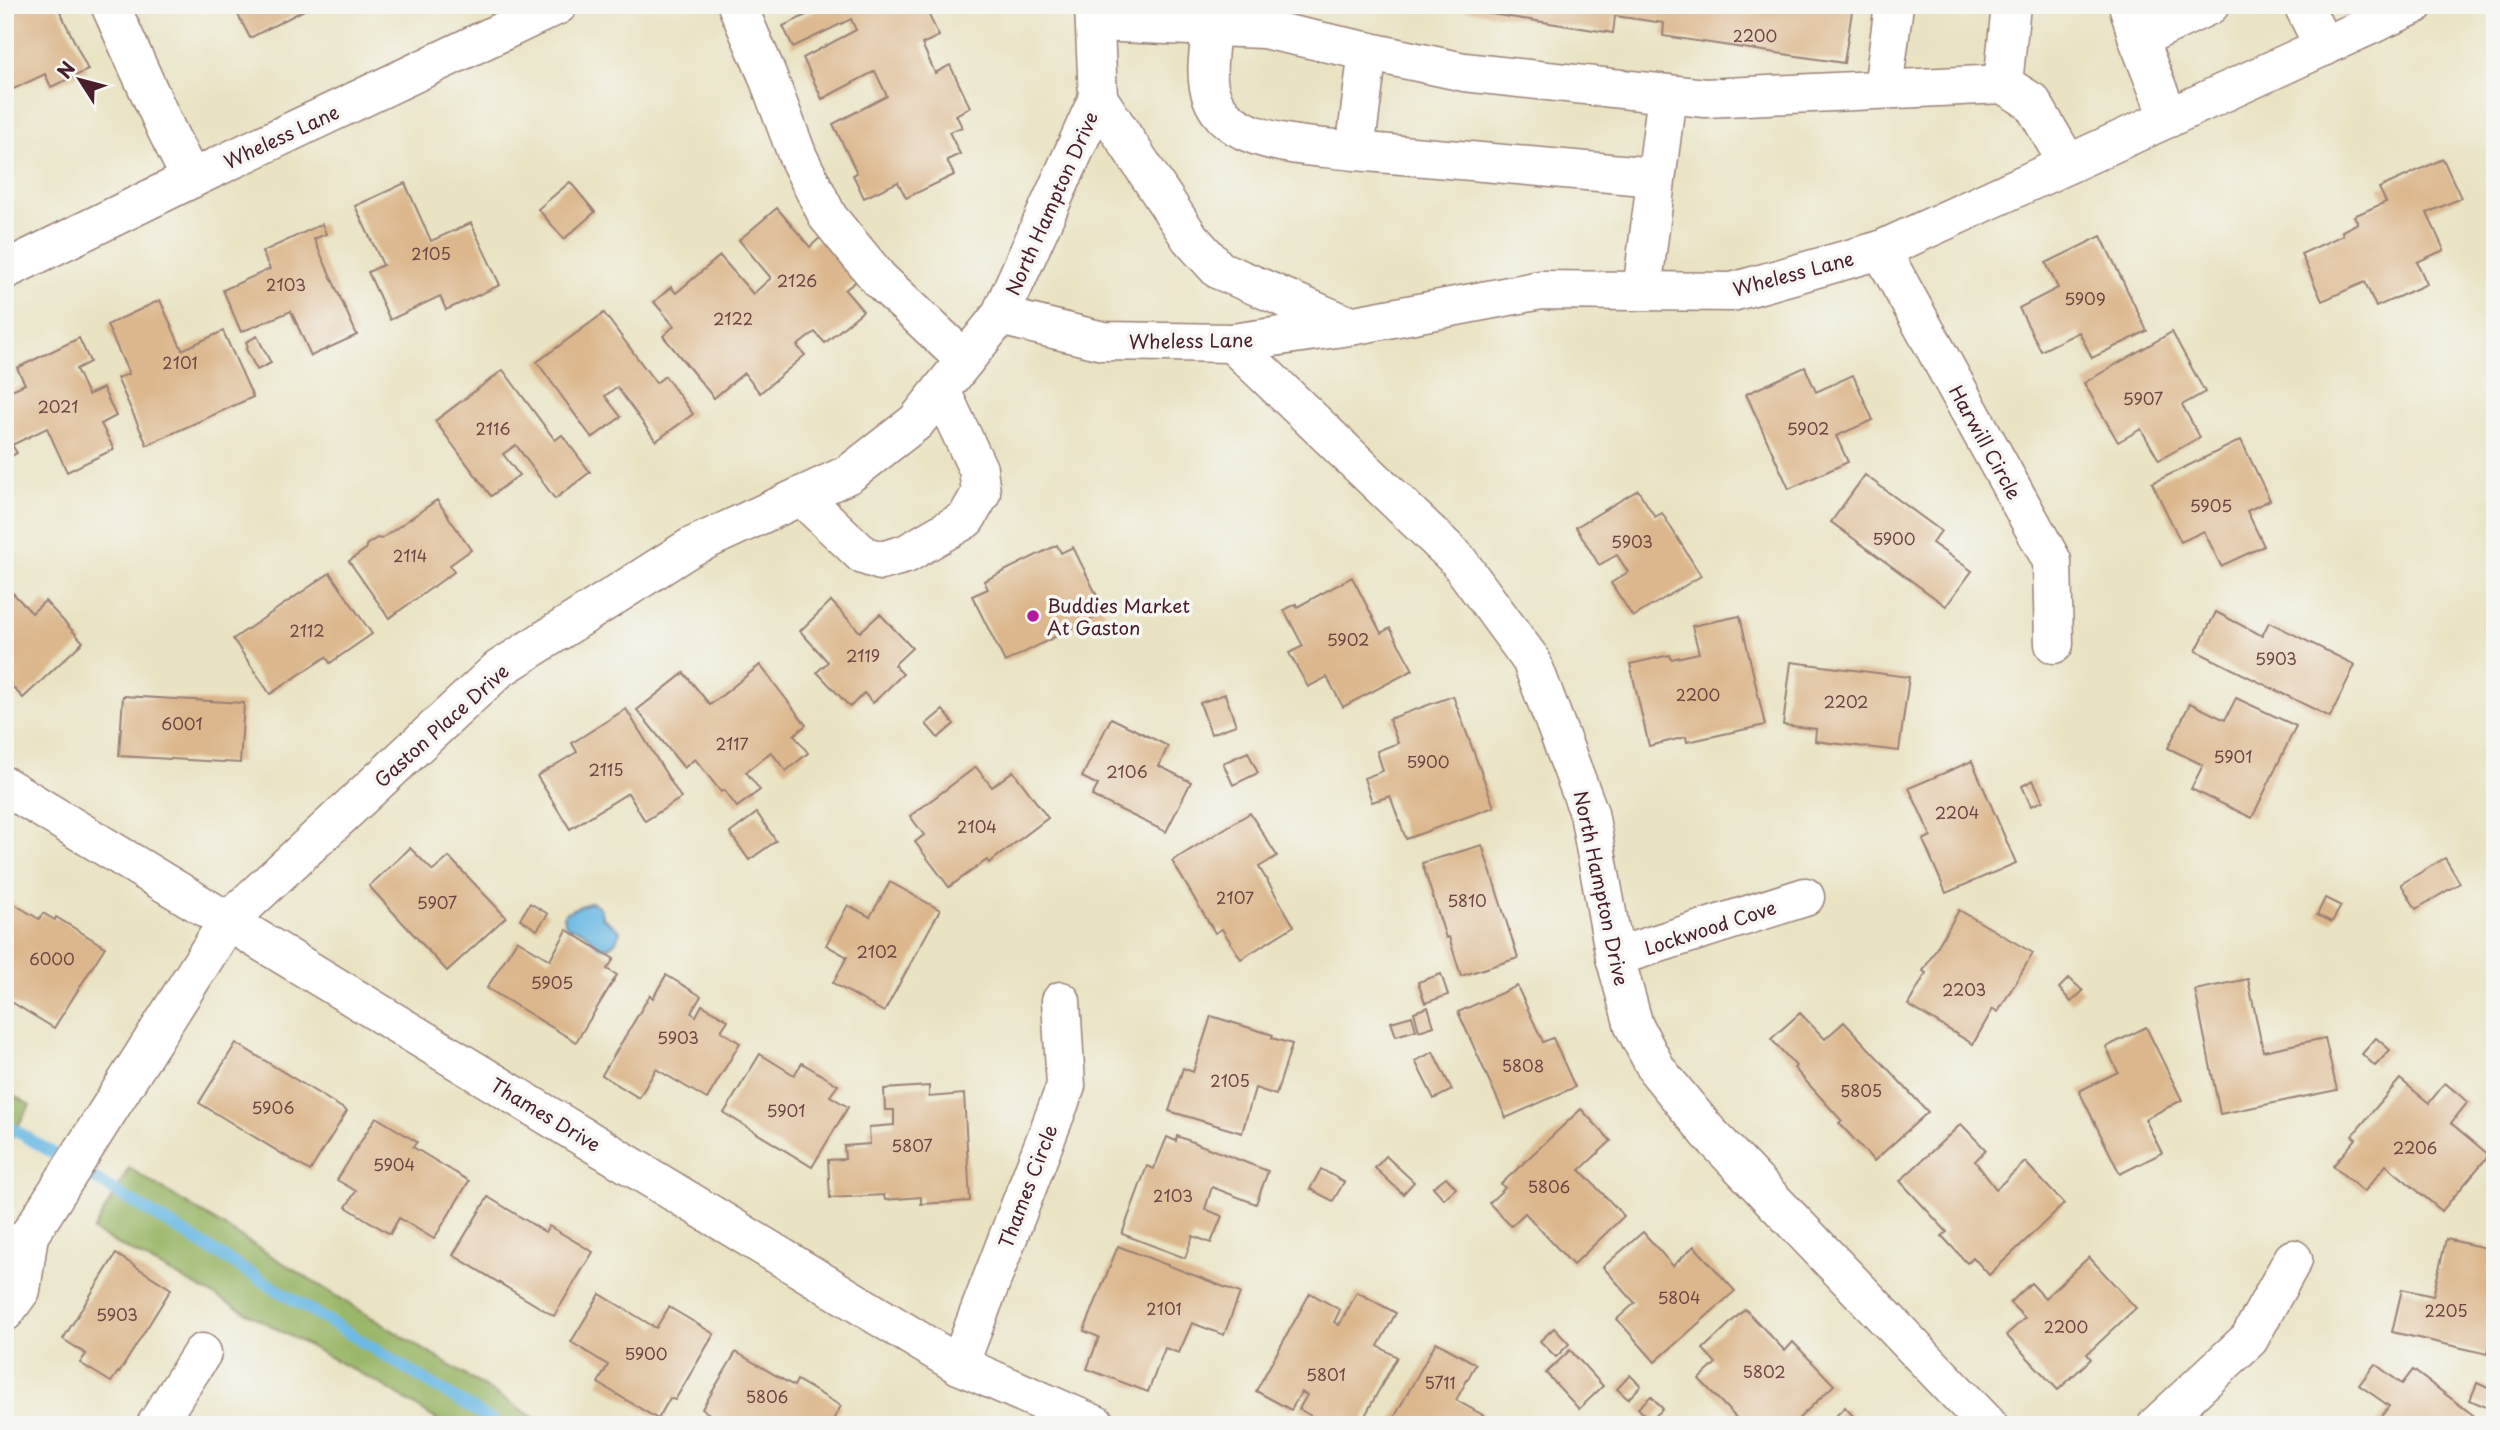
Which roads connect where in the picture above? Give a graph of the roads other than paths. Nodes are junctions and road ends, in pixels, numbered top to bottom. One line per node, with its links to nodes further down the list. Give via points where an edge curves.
1 (110, 5): 22 (street)
2 (558, 5): 22 (street, Wheless Lane)
3 (737, 5): 29 (street, via 798,156 828,217 879,279)
4 (1894, 5): 15 (street)
5 (2011, 5): 14 (street)
6 (2210, 5): 11 (street)
7 (2303, 5): 12 (street)
8 (2414, 5): 12 (street, Wheless Lane)
9 (1095, 14): 10 (street); 17 (street, North Hampton Drive)
10 (1197, 19): 13 (street); 19 (street, via 1216,110 1240,130 1267,139)
11 (2133, 22): 18 (street)
12 (2324, 47): 18 (street, Wheless Lane)
13 (1368, 51): 16 (street, via 1464,72); 19 (street)
14 (2003, 84): 15 (street); 20 (street, via 2032,102)
15 (1883, 89): 16 (street, via 1705,98)
16 (1667, 94): 21 (street)
17 (1098, 98): 26 (street, North Hampton Drive); 27 (street, via 1190,238 1219,270)
18 (2169, 118): 20 (street, Wheless Lane)
19 (1356, 151): 21 (street)
20 (2068, 164): 23 (street, Wheless Lane)
21 (1656, 177): 25 (street)
22 (191, 178): 24 (street, Wheless Lane)
23 (1881, 250): 25 (street, Wheless Lane, via 1732,292); 32 (street, Harwill Circle, via 2052,561)
24 (5, 270)
25 (1642, 291): 27 (street, Wheless Lane, via 1541,290)
26 (1000, 316): 28 (street, Wheless Lane, via 1103,341); 29 (street, Gaston Place Drive)
27 (1350, 326): 28 (street, Wheless Lane)
28 (1232, 343): 36 (street, North Hampton Drive, via 1457,559 1531,660 1589,813)
29 (965, 360): 30 (street, Gaston Place Drive)
30 (941, 391): 31 (street, Gaston Place Drive, via 916,422 849,474); 31 (street, via 978,469 981,493 966,519 906,554 881,561 863,555)
31 (801, 496): 35 (street, Gaston Place Drive, via 691,547 499,669)
32 (2054, 644)
33 (5, 786): 35 (street, Thames Drive)
34 (1805, 897): 36 (street, Lockwood Cove)
35 (228, 920): 38 (street, Gaston Place Drive); 42 (street, Thames Drive)
36 (1615, 957): 45 (street, North Hampton Drive, via 1634,1026 1657,1070 1708,1132)
37 (1061, 1001): 42 (street, Thames Circle, via 1066,1086)
38 (25, 1235): 40 (street, Gaston Place Drive, via 21,1290)
39 (2293, 1259): 46 (street, via 2249,1339)
40 (5, 1312)
41 (202, 1353): 43 (street)
42 (958, 1365): 44 (street, Thames Drive)
43 (156, 1425)
44 (1096, 1425)
45 (1988, 1425)
46 (2157, 1425)

